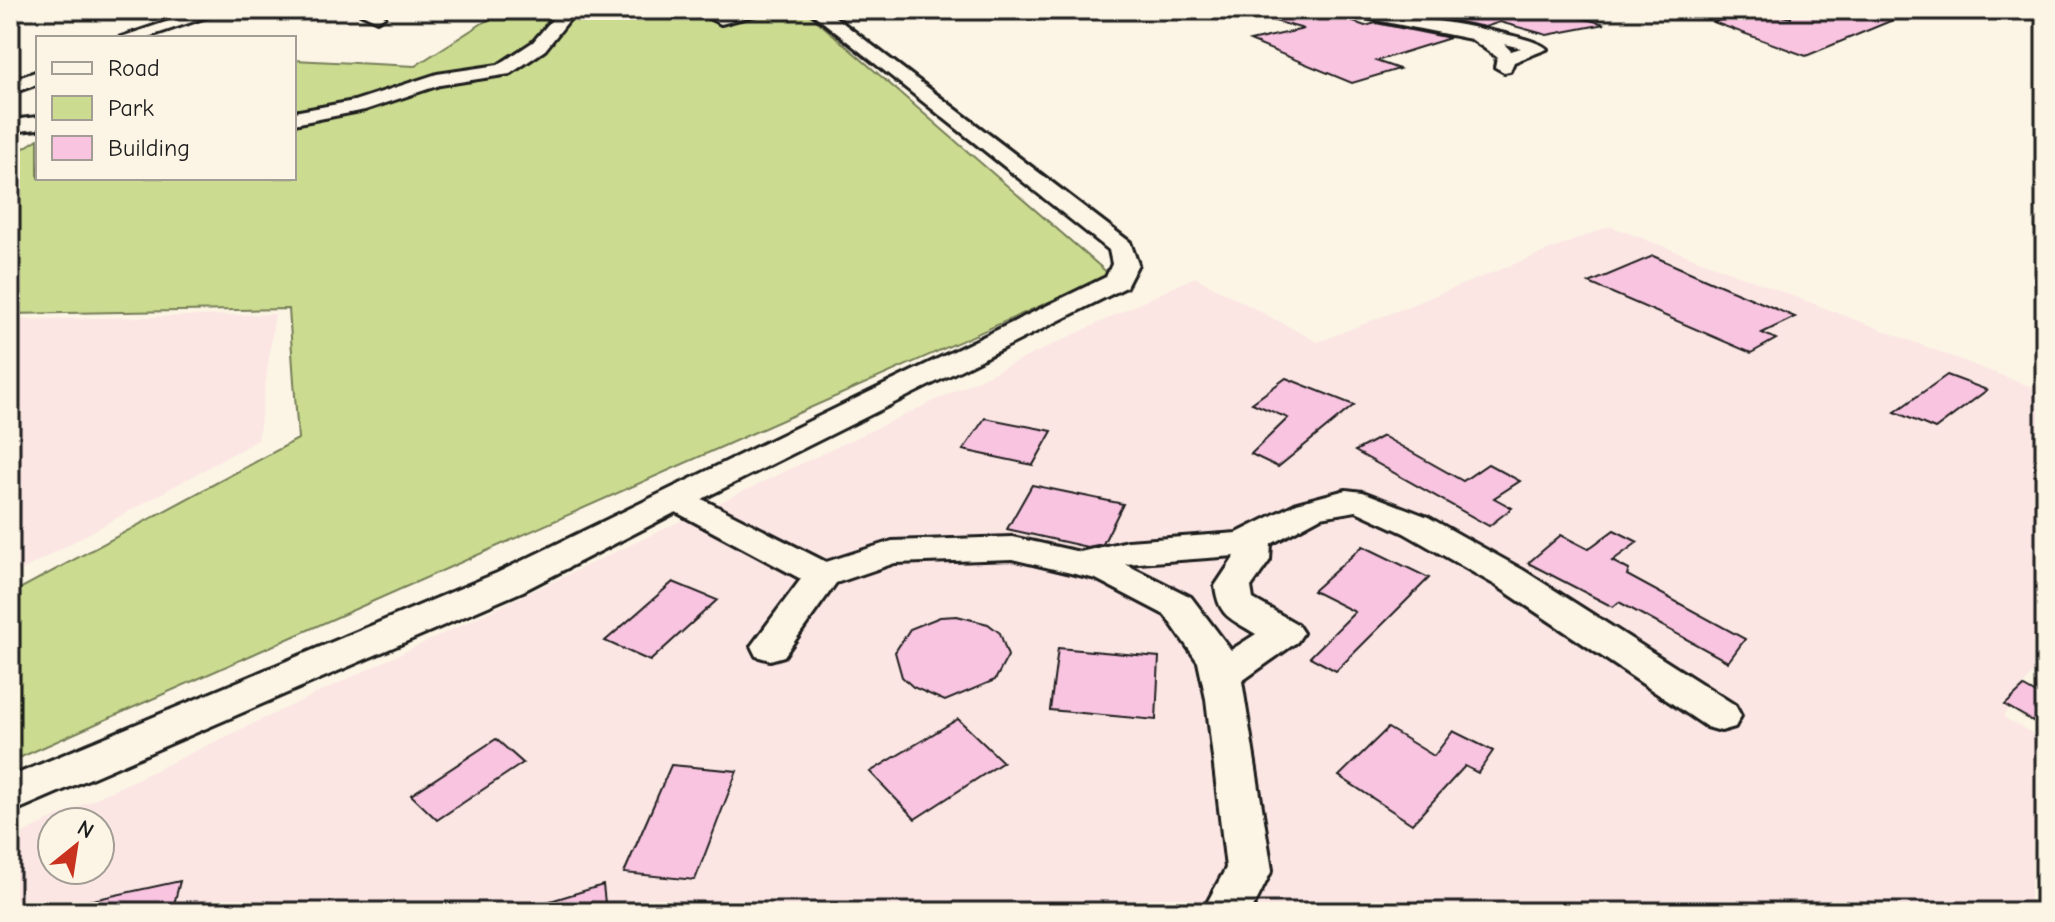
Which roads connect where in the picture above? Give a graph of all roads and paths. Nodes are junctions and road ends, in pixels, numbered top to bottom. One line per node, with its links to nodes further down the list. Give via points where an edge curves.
1 (219, 10): 10 (street)
2 (569, 10): 13 (street, via 539,46 503,70 437,80 372,102)
3 (701, 10): 4 (street, via 721,19)
4 (767, 10)
5 (816, 10): 16 (street, via 1121,247 1125,264 1117,282)
6 (1351, 10): 8 (street)
7 (1418, 10): 8 (street, via 1415,13)
8 (1433, 26): 9 (street)
9 (1476, 35): 9 (street, via 1516,40 1538,49 1505,63 1493,43)
10 (134, 36)
11 (36, 78): 12 (street)
12 (10, 88)
13 (296, 118)
14 (36, 123): 15 (street)
15 (10, 126)
16 (674, 498): 19 (street); 23 (street, via 510,582)
17 (1254, 538): 18 (street, via 1244,544 1128,552); 21 (street, via 1252,560 1233,586 1236,605 1284,633); 22 (street, via 1309,510 1346,500 1363,502 1510,578)
18 (1079, 564): 19 (street, via 1012,548 892,552); 21 (street, via 1107,570 1178,606 1217,659)
19 (823, 575): 20 (street)
20 (770, 646)
21 (1221, 676): 24 (street, via 1249,870)
22 (1721, 716)
23 (10, 796)
24 (1226, 912)

